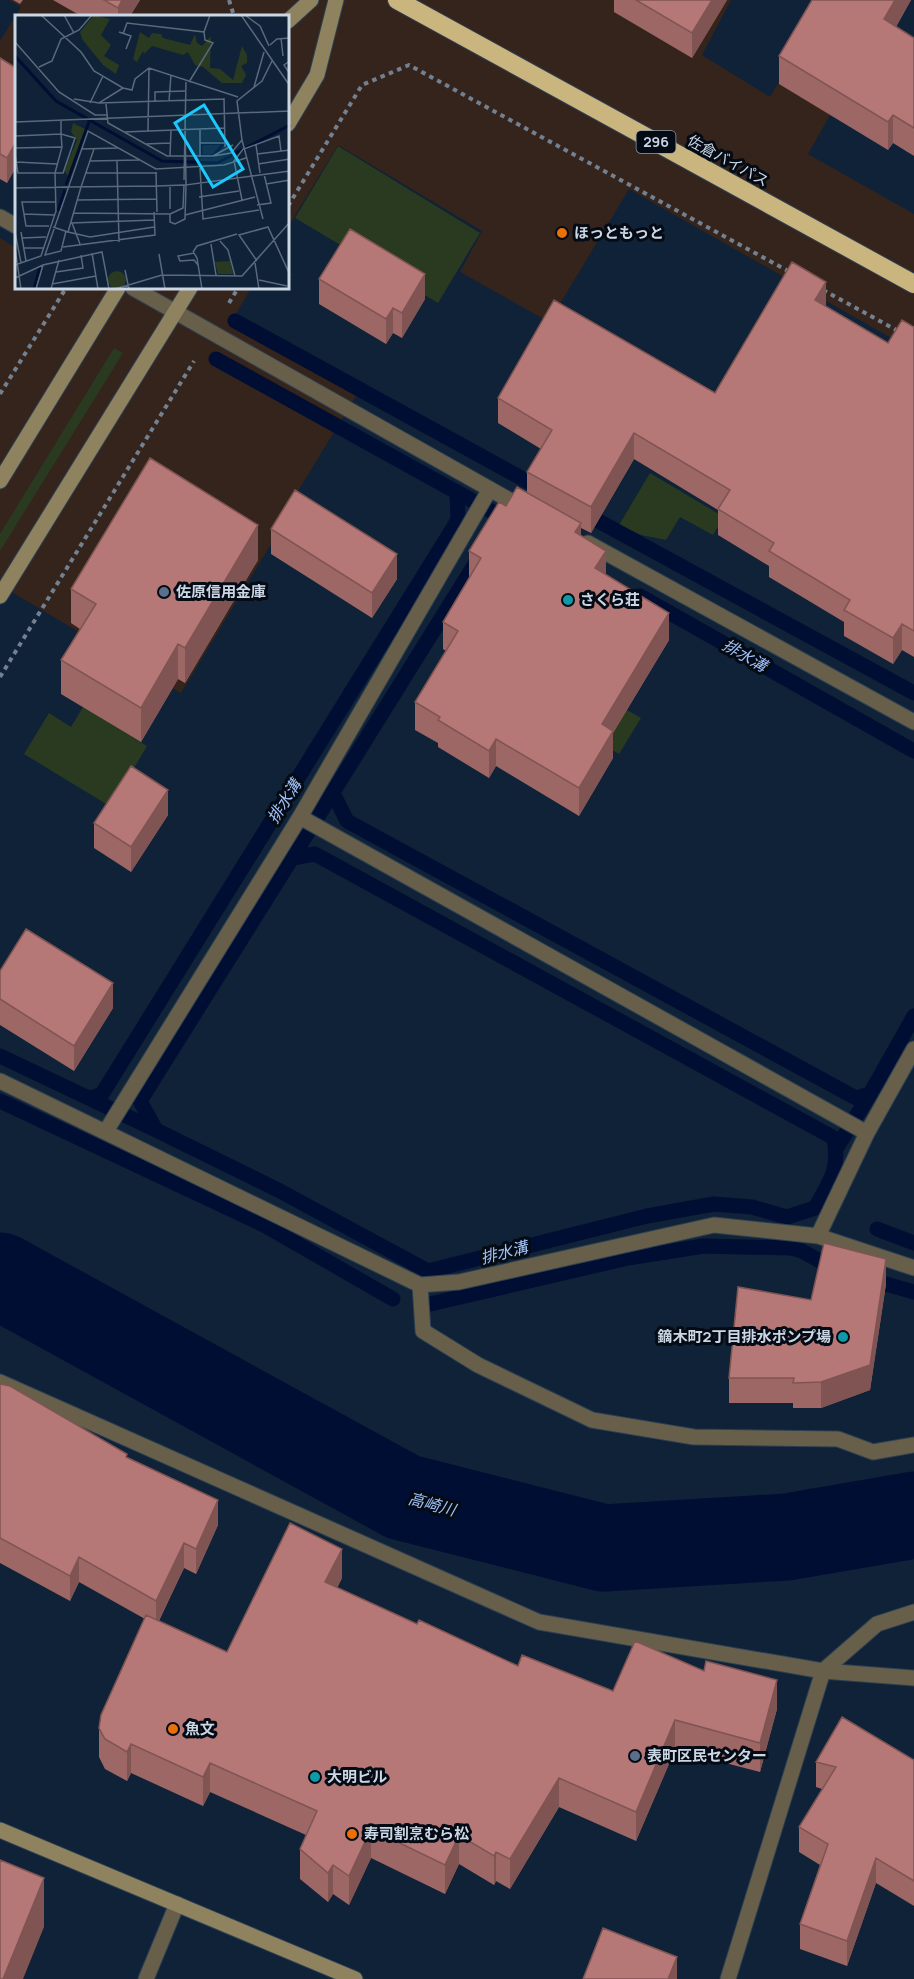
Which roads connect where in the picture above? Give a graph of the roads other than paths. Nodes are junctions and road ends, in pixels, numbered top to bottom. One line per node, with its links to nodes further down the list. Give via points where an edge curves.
1 (311, 0): 4 (street)
2 (336, 0): 5 (street, via 317,75)
3 (398, 0): 8 (highway, 佐倉バイパス / 296)
4 (290, 19)
5 (290, 121)
6 (0, 217): 7 (street)
7 (15, 225)
8 (914, 284)
9 (117, 290): 13 (street)
10 (136, 290): 12 (street)
11 (189, 290): 12 (street)
12 (175, 313): 14 (street); 17 (street)
13 (0, 481)
14 (490, 489): 15 (street); 19 (street)
15 (542, 518)
16 (573, 535): 18 (street)
17 (0, 596)
18 (914, 722)
19 (300, 817): 22 (street); 23 (street)
20 (914, 1049): 23 (street)
21 (0, 1081): 22 (street)
22 (106, 1131): 26 (street)
23 (867, 1133): 24 (street)
24 (818, 1236): 25 (street); 26 (street, via 714,1225 459,1282)
25 (914, 1268)
26 (420, 1285): 28 (street, via 423,1331 478,1365 592,1420 694,1437 838,1439 873,1452)
27 (0, 1382): 30 (street, via 539,1622)
28 (914, 1445)
29 (914, 1612): 30 (street, via 878,1624)
30 (823, 1671): 31 (street); 36 (street)
31 (914, 1678)
32 (0, 1830): 33 (street)
33 (177, 1904): 34 (street); 35 (street)
34 (146, 1979)
35 (355, 1979)
36 (728, 1979)

